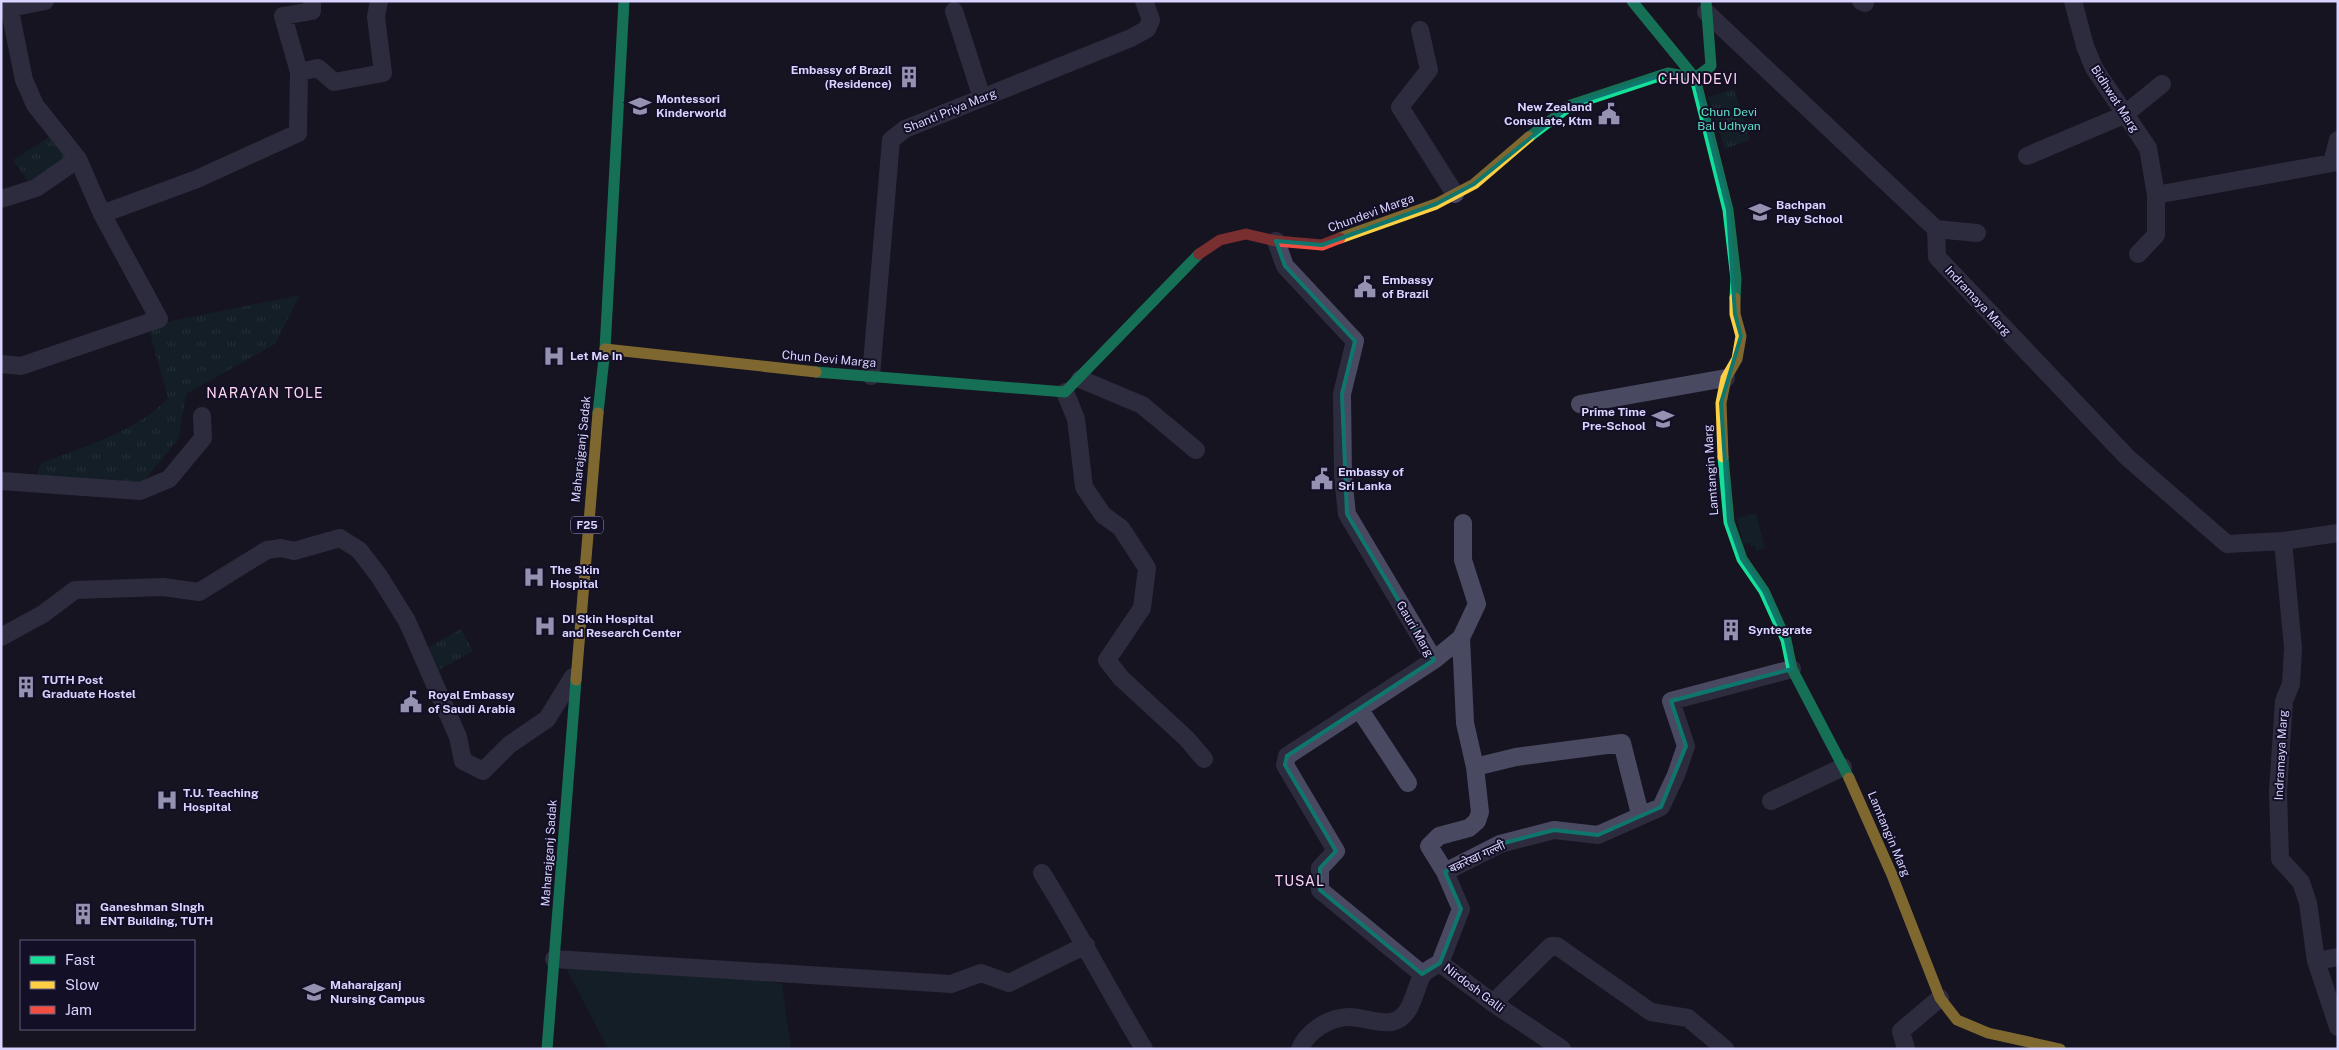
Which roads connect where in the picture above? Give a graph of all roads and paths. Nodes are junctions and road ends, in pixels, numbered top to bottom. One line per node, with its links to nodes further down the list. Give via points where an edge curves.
1 (45, 1): 8 (street)
2 (312, 1): 12 (street, via 312,11 283,16)
3 (379, 1): 12 (street, via 376,18 383,73 334,82 318,68)
4 (624, 1): 28 (street, Maharajganj Sadak / F25)
5 (1144, 1): 15 (street, Shanti Priya Marg, via 1151,20 1147,29)
6 (1632, 1): 13 (street, Lamtangin Marg)
7 (2073, 1): 16 (street, Bidhwat Marg, via 2094,68)
8 (9, 5): 19 (street, via 24,80 34,105)
9 (1706, 7): 13 (street, via 1712,47 1711,66); 24 (street)
10 (954, 11): 15 (street)
11 (1420, 30): 20 (street, via 1429,70 1400,107)
12 (299, 72): 23 (street, via 298,133 197,179)
13 (1695, 78): 20 (street, Chundevi Marga, via 1668,73 1571,105 1474,184); 31 (street, Lamtangin Marg, via 1728,210 1736,279 1735,314 1741,336 1737,359)
14 (2162, 84): 16 (street)
15 (982, 98): 30 (street, Shanti Priya Marg, via 905,129 891,140)
16 (2124, 115): 18 (street); 21 (street, Bidhwat Marg, via 2148,148)
17 (2338, 140): 21 (street, via 2332,163)
18 (2027, 156)
19 (78, 159): 22 (street, via 36,188); 23 (street)
20 (1455, 194): 26 (street, Chundevi Marga, via 1322,246)
21 (2156, 195): 27 (street, Bidhwat Marg, via 2156,235)
22 (1, 199)
23 (102, 214): 29 (street, via 159,318 21,366)
24 (1936, 229): 25 (street); 40 (street, Indramaya Marg, via 1937,257 2127,457 2167,494 2227,544)
25 (1977, 234)
26 (1276, 241): 32 (street, Chundevi Marga, via 1246,234 1234,236 1220,240 1199,254 1102,353); 43 (street, Gauri Marg, via 1284,266 1355,341 1342,394 1347,514)
27 (2138, 254)
28 (605, 349): 30 (street, Chun Devi Marga); 45 (street, Maharajganj Sadak / F25)
29 (1, 364)
30 (871, 376): 33 (street, Chun Devi Marga)
31 (1726, 378): 34 (street); 44 (street, Lamtangin Marg, via 1721,403 1729,522 1742,559 1764,591 1782,632)
32 (1080, 380): 33 (street, Chundevi Marga); 36 (street, via 1142,405)
33 (1058, 392): 47 (street, via 1076,419 1084,487 1102,515 1122,528 1147,568 1142,608 1107,660 1121,678)
34 (1580, 404)
35 (202, 416): 37 (street, via 203,438 169,479 140,491)
36 (1196, 450)
37 (1, 481)
38 (1463, 524): 42 (street, via 1463,560 1478,604)
39 (2338, 533): 40 (street, Indramaya Marg)
40 (2283, 541): 58 (street, Indramaya Marg, via 2293,648 2290,684 2284,701 2278,791 2280,859 2301,882 2308,903)
41 (1, 637): 45 (street, via 43,614 75,590 163,587 199,592 267,550 281,548 294,551 340,538 359,550 407,621 458,736 463,761 483,771 509,745 547,719)
42 (1461, 638): 43 (street); 48 (street, via 1465,723)
43 (1434, 660): 46 (street, Gauri Marg)
44 (1792, 669): 49 (street, Lamtangin Marg); 52 (street, बक्ररेखा गल्ली, via 1671,701 1686,746 1661,807)
45 (576, 671): 57 (street, Maharajganj Sadak / F25)
46 (1360, 710): 50 (street); 60 (street, Gauri Marg, via 1287,756 1285,764 1336,851 1320,868 1320,890)
47 (1204, 759)
48 (1475, 767): 52 (street, via 1516,757 1622,743); 53 (street, via 1480,812 1477,820 1469,828 1439,836 1429,846)
49 (1843, 767): 51 (street); 61 (street, Lamtangin Marg, via 1892,875)
50 (1408, 784)
51 (1771, 801)
52 (1640, 814): 53 (street, बक्ररेखा गल्ली, via 1598,835 1554,830 1500,844)
53 (1445, 872): 59 (street, बक्ररेखा गल्ली, via 1461,909)
54 (1042, 873): 55 (street)
55 (1086, 945): 57 (street, via 1009,983 981,973 951,984); 66 (street, via 1100,976)
56 (2338, 957): 58 (street)
57 (554, 959): 65 (street, Maharajganj Sadak / F25)
58 (2316, 961): 63 (street, Indramaya Marg)
59 (1440, 963): 60 (street, Nirdosh Galli); 62 (street, Nirdosh Galli)
60 (1422, 974): 67 (street, Nirdosh Galli, via 1411,1005 1392,1022 1349,1017 1335,1019 1316,1029)
61 (1940, 998): 64 (street, Lamtangin Marg, via 1957,1020); 70 (street, via 1901,1031)
62 (1493, 1003): 68 (street, Nirdosh Galli); 69 (street, via 1551,946 1557,946 1652,1012 1688,1018)
63 (2338, 1027)
64 (1985, 1041): 71 (street, Lamtangin Marg)
65 (547, 1049)
66 (1144, 1049)
67 (1300, 1049)
68 (1562, 1049)
69 (1725, 1049)
70 (1906, 1049)
71 (2060, 1049)

